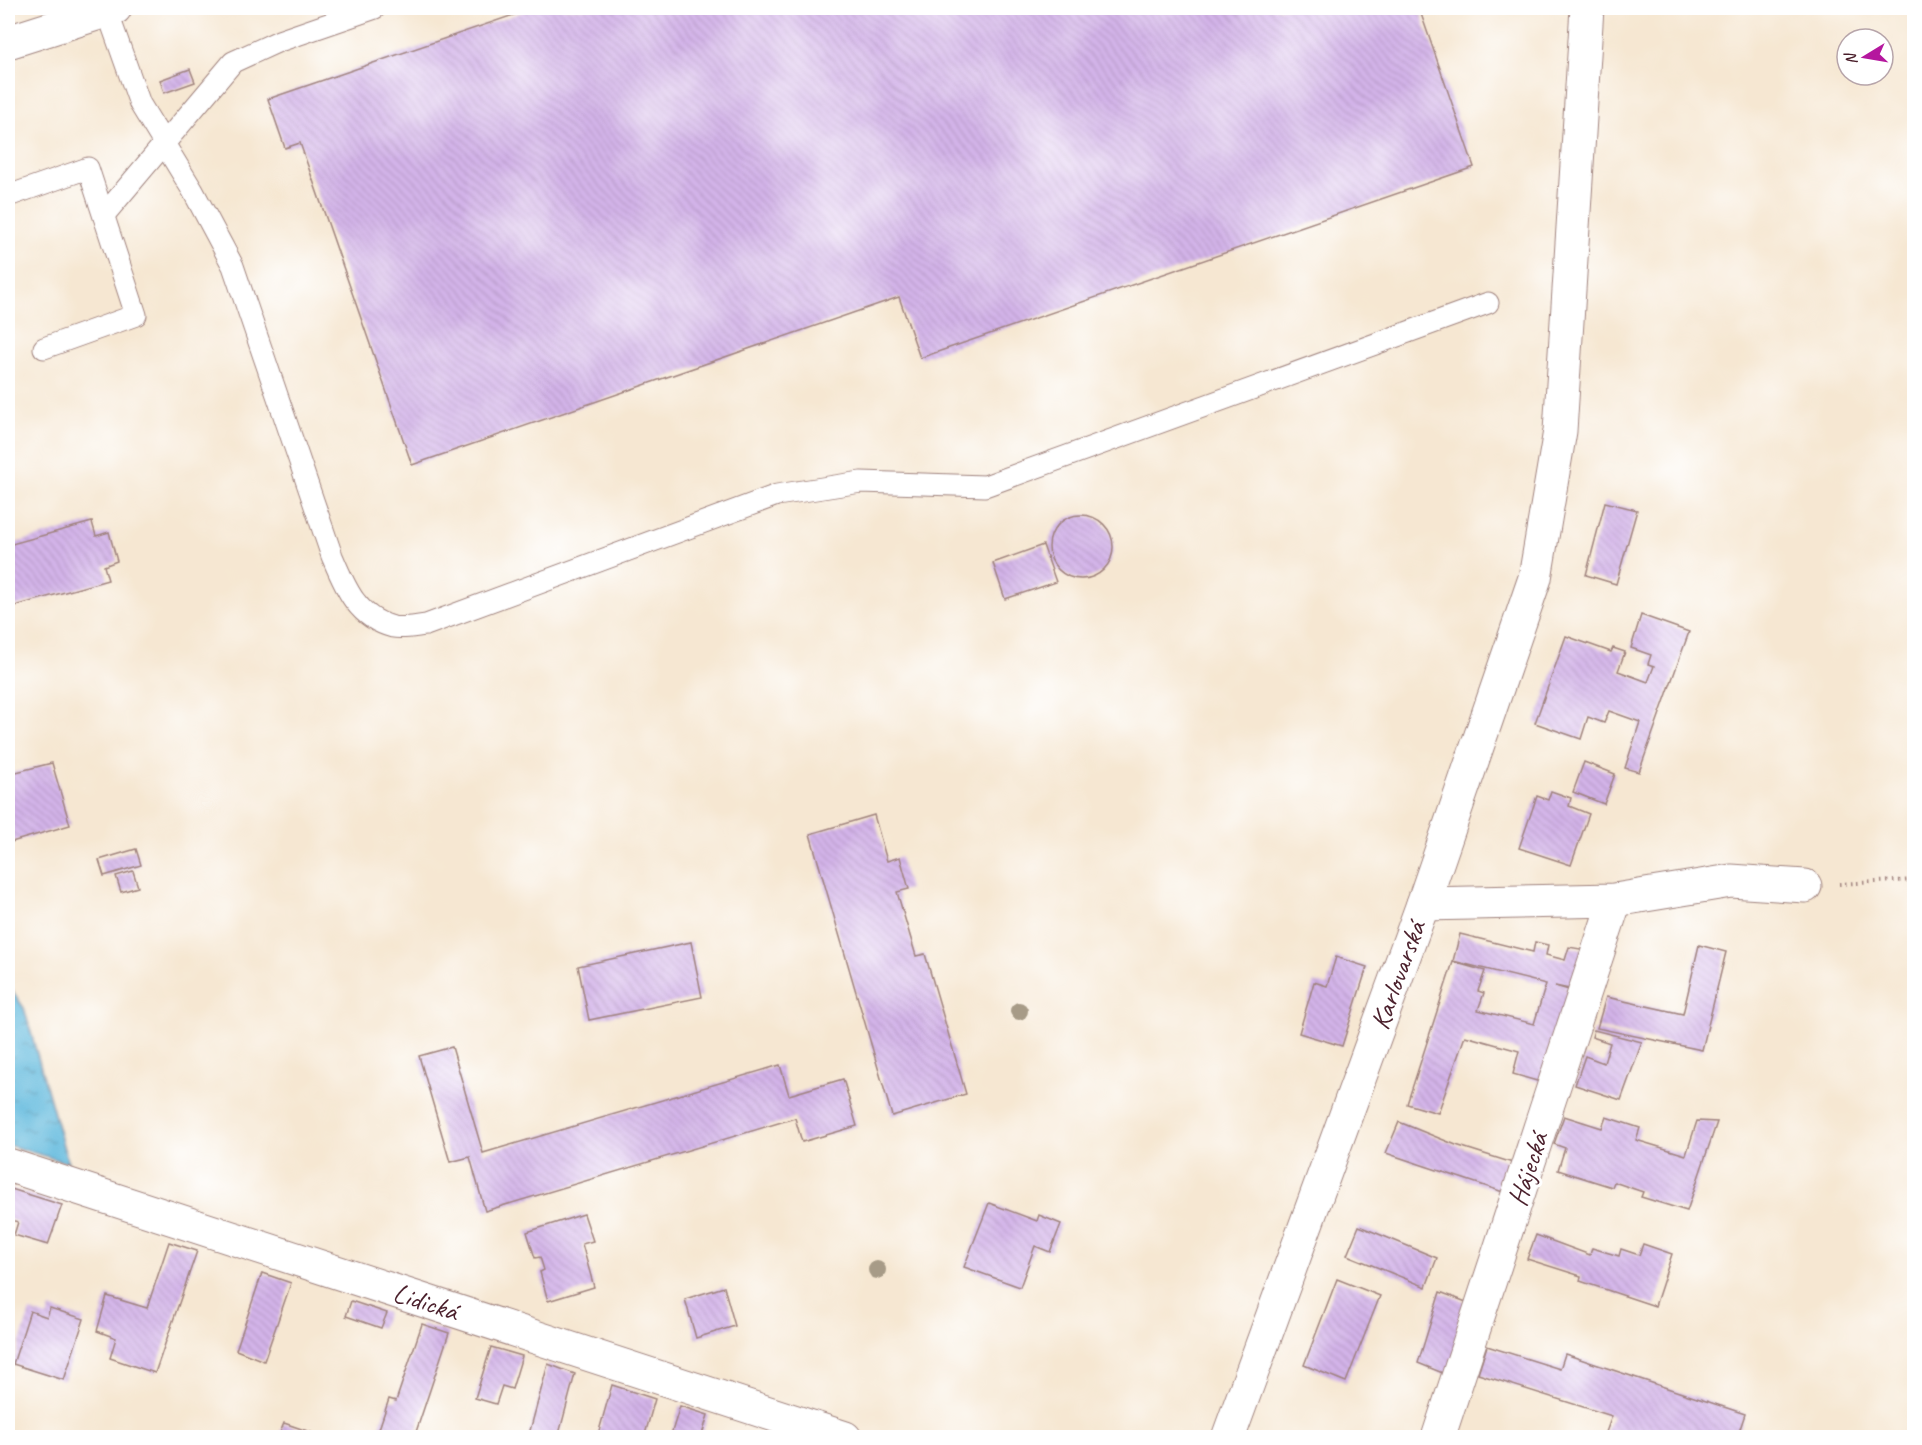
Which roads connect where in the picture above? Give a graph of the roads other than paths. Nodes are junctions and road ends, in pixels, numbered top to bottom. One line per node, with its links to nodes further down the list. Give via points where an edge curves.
1 (109, 8): 4 (street); 5 (lane, via 140,104)
2 (375, 8): 5 (lane, via 279,41 233,62)
3 (1587, 8): 12 (street, Karlovarská, via 1570,305 1560,431 1549,508 1535,578)
4 (8, 42)
5 (165, 144): 7 (lane); 8 (lane, via 233,266 349,596 371,618 395,628 426,625 777,495 861,482 986,486)
6 (8, 196): 7 (lane, via 88,168)
7 (104, 215): 9 (lane, via 136,315)
8 (1488, 303)
9 (44, 348)
10 (1806, 886): 11 (street, via 1731,881)
11 (1615, 900): 12 (street); 16 (street, Hájecká)
12 (1423, 904): 15 (street, Karlovarská)
13 (8, 1165): 14 (street, Lidická)
14 (845, 1437)
15 (1228, 1437)
16 (1438, 1437)

